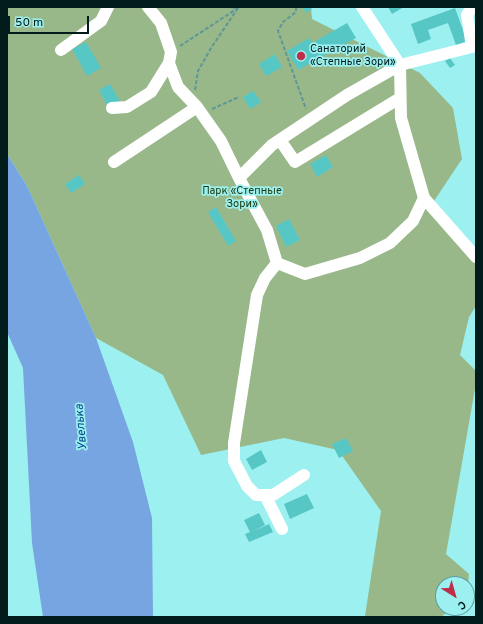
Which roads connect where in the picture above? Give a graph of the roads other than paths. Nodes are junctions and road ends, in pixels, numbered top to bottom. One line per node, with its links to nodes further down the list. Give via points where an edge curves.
1 (108, 7): 6 (lane, via 101,21)
2 (148, 7): 7 (lane, via 161,23)
3 (362, 7): 8 (lane)
4 (467, 10): 5 (lane)
5 (474, 47): 8 (lane)
6 (61, 50)
7 (170, 58): 10 (lane, via 151,92 127,107); 11 (lane, via 178,87)
8 (400, 65): 9 (lane); 12 (lane, via 347,95)
9 (400, 98): 12 (lane, via 295,162); 15 (lane, via 400,118)
10 (112, 108)
11 (197, 108): 13 (lane); 14 (lane, via 221,140)
12 (280, 140): 14 (lane)
13 (114, 162)
14 (239, 178): 17 (lane, via 267,230)
15 (424, 198): 16 (lane); 17 (lane, via 413,221 402,232 390,243 360,258 305,274)
16 (476, 257)
17 (277, 263): 19 (lane, via 265,278 257,295 234,443 234,461 247,486 256,495)
18 (304, 475): 19 (lane, via 273,495)
19 (265, 495): 20 (lane)
20 (282, 529)

